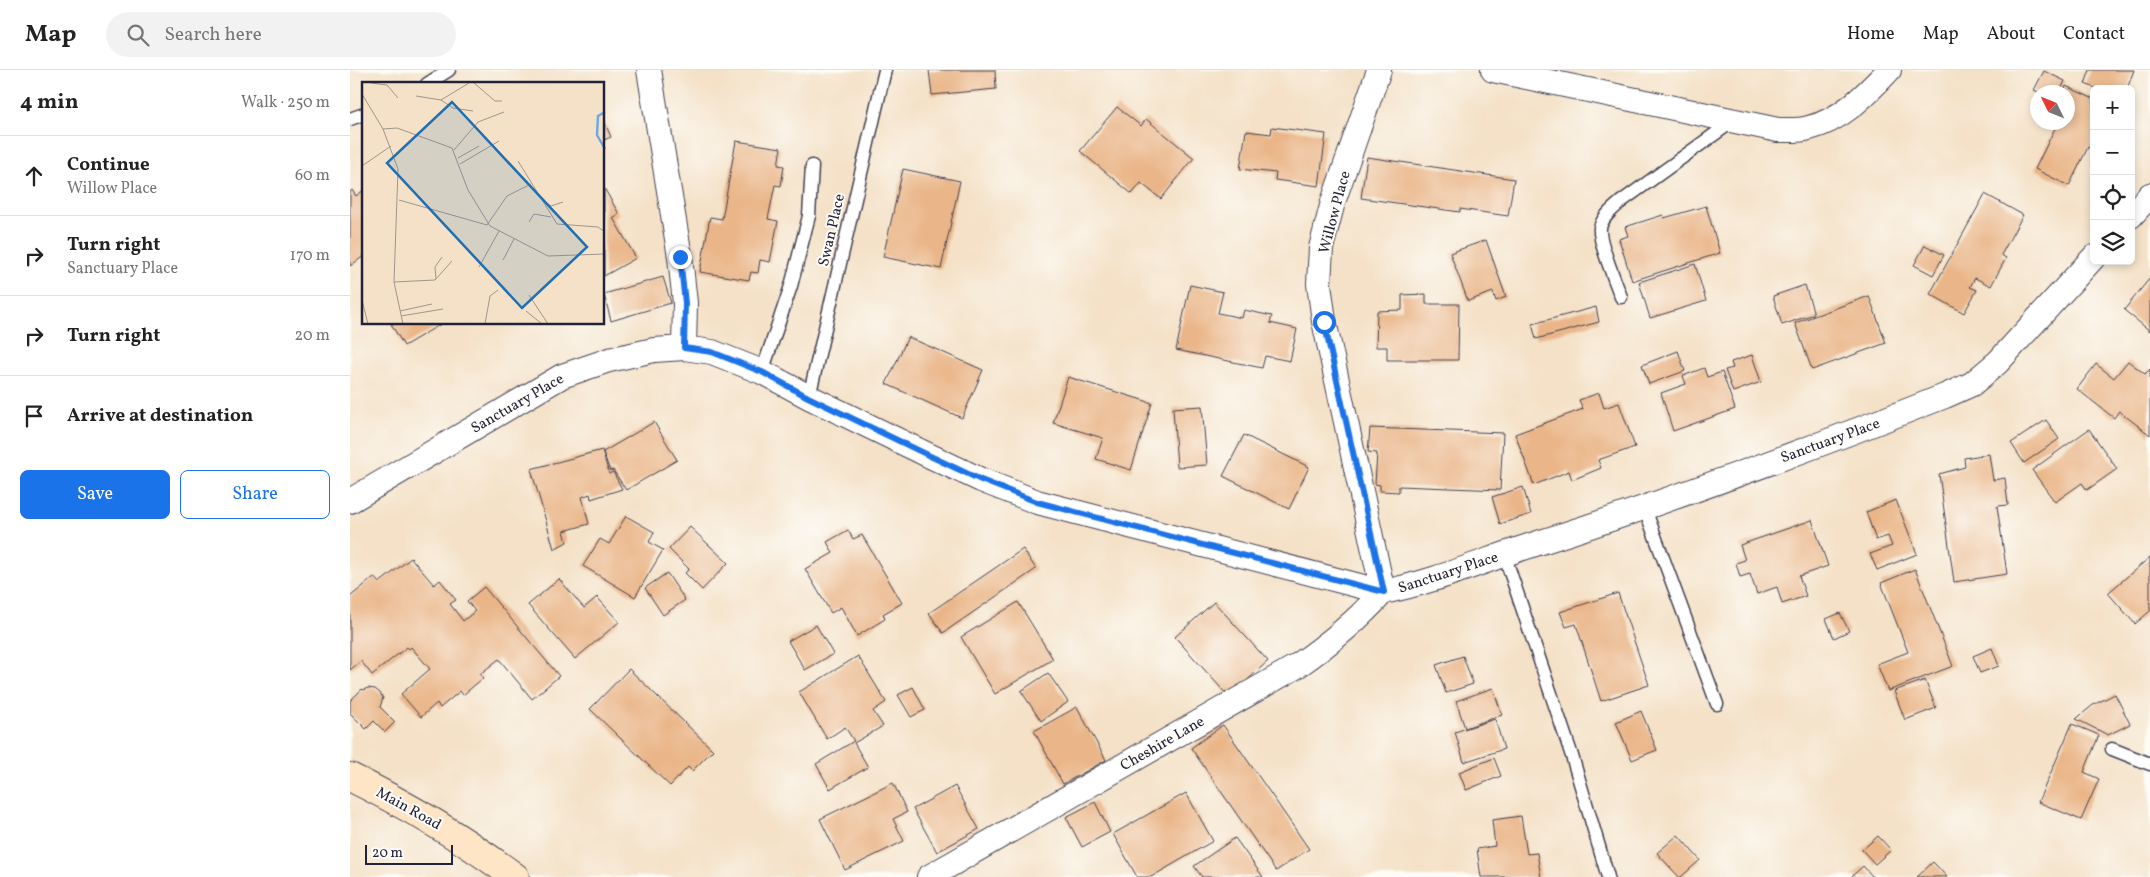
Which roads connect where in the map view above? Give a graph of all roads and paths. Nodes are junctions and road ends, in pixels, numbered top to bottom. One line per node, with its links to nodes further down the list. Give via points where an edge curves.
1 (449, 70): 8 (lane)
2 (649, 70): 17 (street, via 680,257 685,303)
3 (885, 70): 19 (lane, Swan Place)
4 (1379, 70): 23 (street, Willow Place, via 1333,202 1321,248 1319,284 1324,322)
5 (1493, 70): 7 (street)
6 (1889, 70): 11 (street, via 1860,101 1832,119 1808,129 1778,130)
7 (1556, 76): 11 (street)
8 (430, 82)
9 (362, 115): 10 (lane)
10 (350, 119)
11 (1733, 121): 16 (lane, via 1606,216 1600,229 1602,242)
12 (812, 166): 18 (lane, via 807,224 791,286)
13 (2150, 195): 14 (street)
14 (2135, 212)
15 (2090, 261): 21 (street, Sanctuary Place, via 1998,362 1972,384 1906,412)
16 (1621, 297)
17 (684, 348): 18 (street, Sanctuary Place, via 712,352); 20 (street, Sanctuary Place, via 654,350 609,360 562,376)
18 (762, 372): 19 (street, Sanctuary Place)
19 (808, 397): 23 (street, Sanctuary Place, via 981,480 1037,502)
20 (350, 501)
21 (1645, 509): 22 (street, Sanctuary Place); 24 (lane)
22 (1504, 554): 23 (street, Sanctuary Place, via 1412,586); 30 (lane, via 1572,756)
23 (1384, 592): 29 (street, Cheshire Lane, via 1334,640 1297,666)
24 (1717, 704)
25 (2112, 749): 26 (lane)
26 (2150, 764)
27 (350, 777): 28 (main road, Main Road, via 401,802 467,842)
28 (515, 877)
29 (929, 877)
30 (1608, 877)

